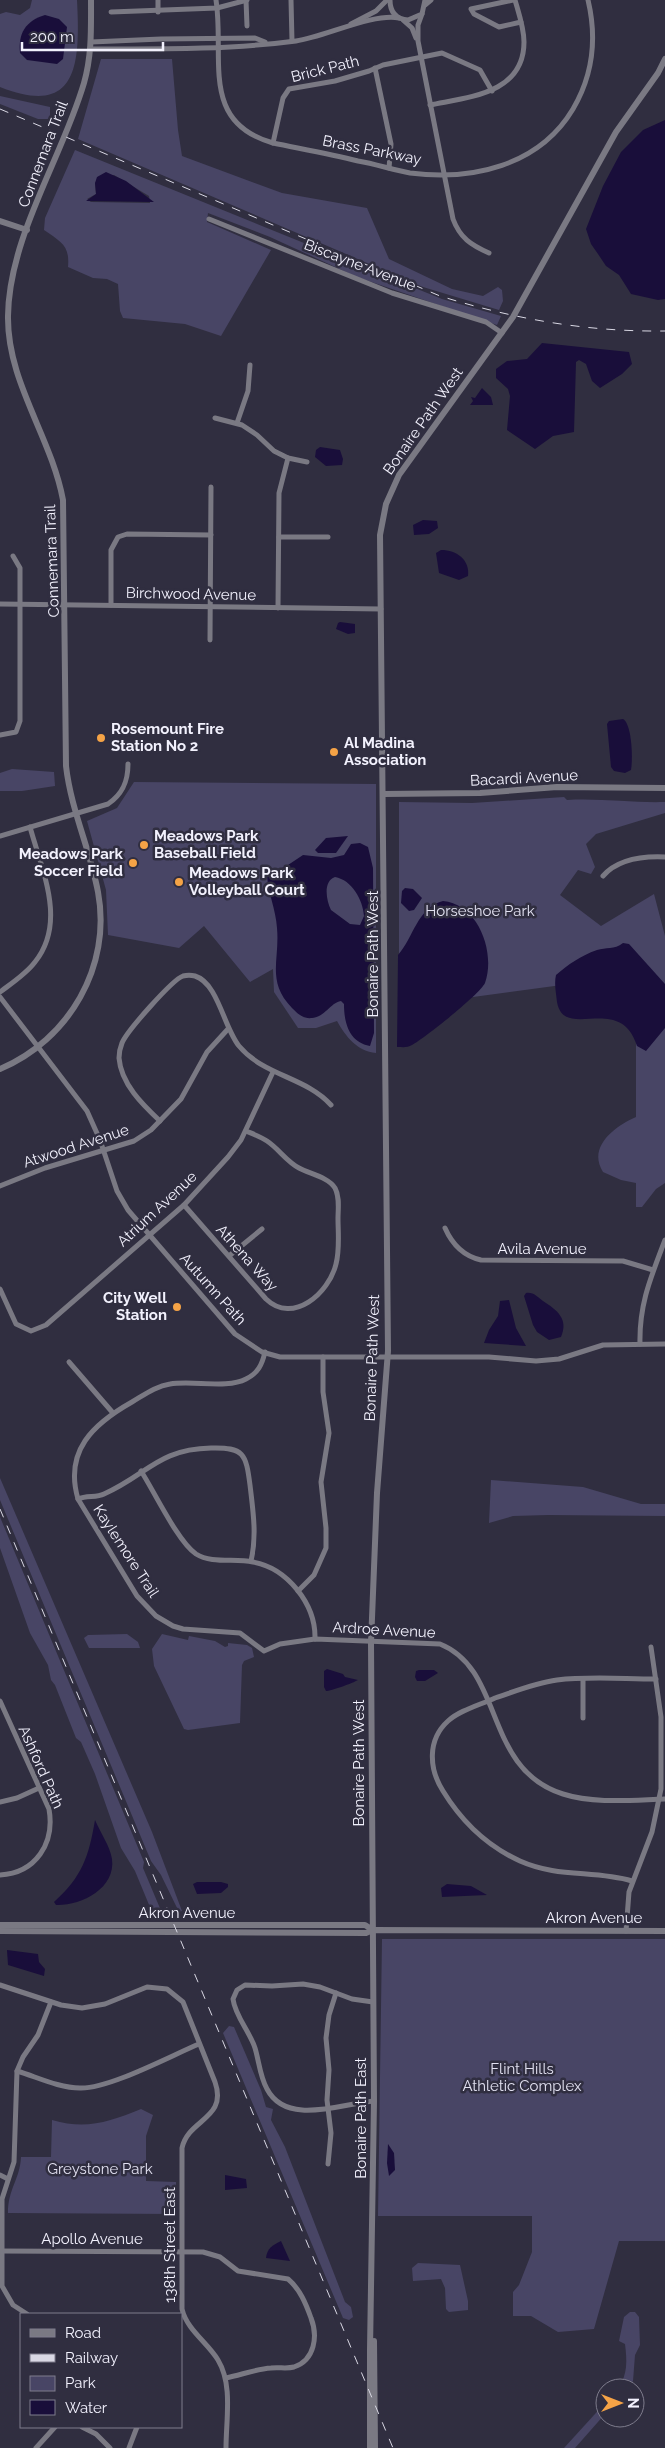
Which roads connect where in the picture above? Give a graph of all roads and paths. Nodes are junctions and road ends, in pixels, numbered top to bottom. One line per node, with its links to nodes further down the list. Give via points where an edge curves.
1 (91, 0): 23 (street, Connemara Trail)
2 (158, 0): 13 (street)
3 (216, 0): 11 (street, Brass Parkway)
4 (246, 0): 11 (street); 17 (street)
5 (291, 0): 20 (street)
6 (388, 0): 15 (street, via 392,11); 18 (street)
7 (431, 0): 10 (street)
8 (514, 0): 16 (street); 16 (street, via 471,9 474,14 499,27)
9 (588, 0): 32 (street, Brass Parkway, via 593,34 591,62 582,93 563,124 537,148 508,164 481,172)
10 (425, 3): 14 (street)
11 (217, 8): 13 (street); 19 (street, Brass Parkway)
12 (111, 12): 13 (street)
13 (158, 12)
14 (422, 14): 15 (street, via 413,19); 21 (street)
15 (401, 19): 18 (street, via 385,16); 21 (street, via 412,28)
16 (520, 22): 28 (street, via 523,46 518,64 506,81)
17 (247, 26)
18 (349, 26): 20 (street)
19 (218, 38): 22 (street, via 255,38); 23 (street); 24 (street, Brass Parkway)
20 (292, 41): 22 (street)
21 (418, 41): 25 (street)
22 (265, 42): 24 (street)
23 (91, 46): 24 (street); 35 (street, Connemara Trail, via 81,91)
24 (218, 47): 30 (street, Brass Parkway, via 220,89 228,112 249,133)
25 (420, 57): 27 (street, Brick Path); 28 (street, Brick Path, via 445,53 483,73); 29 (street)
26 (665, 59): 37 (street, Bonaire Path West, via 616,132)
27 (375, 68): 30 (street, Brick Path, via 335,81 289,89 283,98); 31 (street, via 391,144)
28 (492, 91): 29 (street)
29 (430, 105): 32 (street)
30 (273, 143): 31 (street, Brass Parkway)
31 (389, 168): 32 (street, Brass Parkway)
32 (444, 174): 36 (street, via 459,232 472,245)
33 (209, 219): 37 (street, Biscayne Avenue, via 392,293 486,322)
34 (0, 221): 35 (street)
35 (27, 230): 50 (street, Connemara Trail, via 10,286 9,336 18,376 60,486 65,515)
36 (489, 253)
37 (502, 332): 54 (street, Bonaire Path West, via 404,466 390,494 380,535)
38 (250, 365): 40 (street, via 248,391)
39 (215, 418): 40 (street)
40 (237, 423): 41 (street)
41 (288, 458): 42 (street); 45 (street, via 279,493)
42 (307, 462)
43 (211, 487): 44 (street)
44 (211, 535): 51 (street, via 128,534 118,537 111,550); 52 (street)
45 (279, 537): 46 (street); 53 (street)
46 (328, 537)
47 (14, 556): 49 (street, via 20,568)
48 (0, 604): 49 (street, Birchwood Avenue)
49 (20, 604): 50 (street, Birchwood Avenue); 56 (street, via 20,721 18,729 11,734)
50 (66, 605): 51 (street, Birchwood Avenue); 60 (street, Connemara Trail, via 66,758)
51 (111, 605): 52 (street, Birchwood Avenue)
52 (210, 606): 53 (street, Birchwood Avenue); 55 (street)
53 (278, 608): 54 (street, Birchwood Avenue)
54 (381, 608): 59 (street, Bonaire Path West)
55 (210, 640)
56 (0, 735)
57 (128, 764): 60 (street, via 126,783 114,800)
58 (665, 788): 59 (street, Bacardi Avenue, via 557,787 480,794)
59 (384, 794): 88 (street, Bonaire Path West)
60 (76, 814): 61 (street); 68 (street, Connemara Trail, via 99,896 98,952 76,1006)
61 (30, 827): 62 (street); 65 (street, via 50,897 50,929 36,962)
62 (0, 836)
63 (665, 856): 64 (street, via 627,861 610,868)
64 (603, 876)
65 (0, 992)
66 (0, 997): 68 (street, Autumn Path)
67 (228, 1029): 70 (street, via 246,1053); 72 (street, Atwood Avenue, via 207,1052 184,1094); 72 (street, via 214,996 201,980 192,976 180,978 129,1032 120,1048 121,1067 134,1093)
68 (39, 1046): 69 (street, Connemara Trail); 74 (street, Autumn Path, via 87,1111)
69 (0, 1069)
70 (273, 1072): 71 (street, via 316,1091); 73 (street, Atrium Avenue)
71 (331, 1104)
72 (160, 1121): 74 (street, Atwood Avenue, via 139,1139)
73 (246, 1131): 76 (street, Atrium Avenue, via 232,1152); 81 (street, Athena Way, via 267,1141 292,1164 332,1185 338,1199 337,1258 327,1284 298,1308 287,1309 270,1302)
74 (104, 1150): 75 (street, Atwood Avenue); 79 (street, Autumn Path, via 122,1201)
75 (0, 1186)
76 (184, 1205): 79 (street, Atrium Avenue); 81 (street, Athena Way)
77 (445, 1228): 82 (street, Avila Avenue, via 458,1248 481,1260 623,1261)
78 (262, 1229): 81 (street)
79 (149, 1235): 83 (street, Atrium Avenue, via 43,1327 31,1331 16,1324); 86 (street, Autumn Path, via 235,1334)
80 (665, 1240): 82 (street)
81 (229, 1256)
82 (653, 1270): 84 (street, via 641,1307)
83 (0, 1289)
84 (640, 1344): 85 (street, Autumn Path); 88 (street, Autumn Path, via 602,1345 559,1359 536,1361 490,1357)
85 (665, 1344)
86 (265, 1352): 87 (street, Autumn Path, via 280,1356); 90 (street, via 262,1364 245,1380 236,1383 165,1384)
87 (323, 1357): 88 (street, Autumn Path); 94 (street, via 323,1392 329,1433 321,1482 326,1548 314,1575)
88 (388, 1357): 96 (street, Bonaire Path West, via 377,1493)
89 (69, 1362): 90 (street)
90 (113, 1413): 92 (street, via 95,1427 79,1452 74,1480)
91 (141, 1472): 92 (street, via 105,1494); 93 (street, via 173,1525 195,1553 213,1559); 93 (street, via 176,1452 196,1448 238,1451 245,1458 250,1486 255,1538)
92 (78, 1499): 98 (street, Kaylemore Trail, via 137,1596 156,1616 183,1629 240,1633)
93 (251, 1561): 94 (street, via 273,1569)
94 (298, 1591): 95 (street, via 312,1617)
95 (315, 1639): 96 (street, Ardroe Avenue); 98 (street, Ardroe Avenue, via 280,1644)
96 (371, 1642): 102 (street, Ardroe Avenue, via 428,1642 446,1646 470,1665); 112 (street, Bonaire Path West)
97 (651, 1647): 100 (street)
98 (264, 1651)
99 (583, 1679): 100 (street); 102 (street, via 540,1683); 104 (street)
100 (656, 1680): 107 (street, via 661,1717)
101 (0, 1701): 103 (street, Ashford Path)
102 (487, 1702): 107 (street, Ardroe Avenue, via 511,1754 527,1773 546,1787 582,1798); 110 (street, via 448,1721 433,1747 434,1775 454,1808 490,1843 530,1865 556,1872 615,1876)
103 (6, 1718): 105 (street); 106 (street, Ashford Path)
104 (583, 1718)
105 (0, 1720)
106 (39, 1788): 108 (street); 109 (street, Ashford Path, via 50,1817 47,1845 30,1865 14,1873)
107 (662, 1799): 110 (street)
108 (0, 1802)
109 (0, 1875)
110 (632, 1881): 114 (street)
111 (0, 1925): 112 (street, Akron Avenue, via 365,1926)
112 (373, 1930): 113 (street, Akron Avenue, via 366,1933); 114 (street, Akron Avenue); 119 (street, Bonaire Path East)
113 (0, 1931)
114 (626, 1931): 115 (street, Akron Avenue)
115 (665, 1931)
116 (0, 1985): 118 (street, 138th Street East)
117 (336, 1993): 119 (street); 123 (street, via 326,2038); 123 (street, via 308,1985 248,1984 238,1988 233,1999 252,2040 265,2086 272,2096 292,2108)
118 (51, 2002): 120 (street, 138th Street East, via 88,2008 147,1987 163,1987 183,2002); 121 (street, via 38,2035)
119 (373, 2002): 122 (street, Bonaire Path East)
120 (199, 2044): 121 (street, via 90,2088 68,2087); 128 (street, 138th Street East, via 215,2082 217,2098 209,2116 190,2130 183,2144)
121 (17, 2072): 126 (street, via 14,2158)
122 (374, 2100): 123 (street); 129 (street, Bonaire Path East)
123 (329, 2110): 124 (street)
124 (328, 2164)
125 (0, 2175): 126 (street)
126 (8, 2179): 127 (street, via 2,2198)
127 (1, 2251): 128 (street, Apollo Avenue); 130 (street, via 4,2292 13,2305)
128 (182, 2251): 131 (street, 138th Street East); 132 (street, Apollo Avenue, via 209,2253 243,2272 288,2279 303,2298 313,2323 315,2342 309,2357 302,2363)
129 (372, 2305): 140 (street, Bonaire Path East); 141 (street, Bonaire Path East)
130 (25, 2313)
131 (183, 2316): 132 (street, 138th Street East, via 217,2359)
132 (226, 2378): 139 (street, 138th Street East)
133 (54, 2428): 136 (street)
134 (84, 2428): 137 (street, via 96,2434)
135 (137, 2428): 138 (street)
136 (36, 2448)
137 (110, 2448)
138 (129, 2448)
139 (226, 2448)
140 (370, 2448)
141 (375, 2448)

